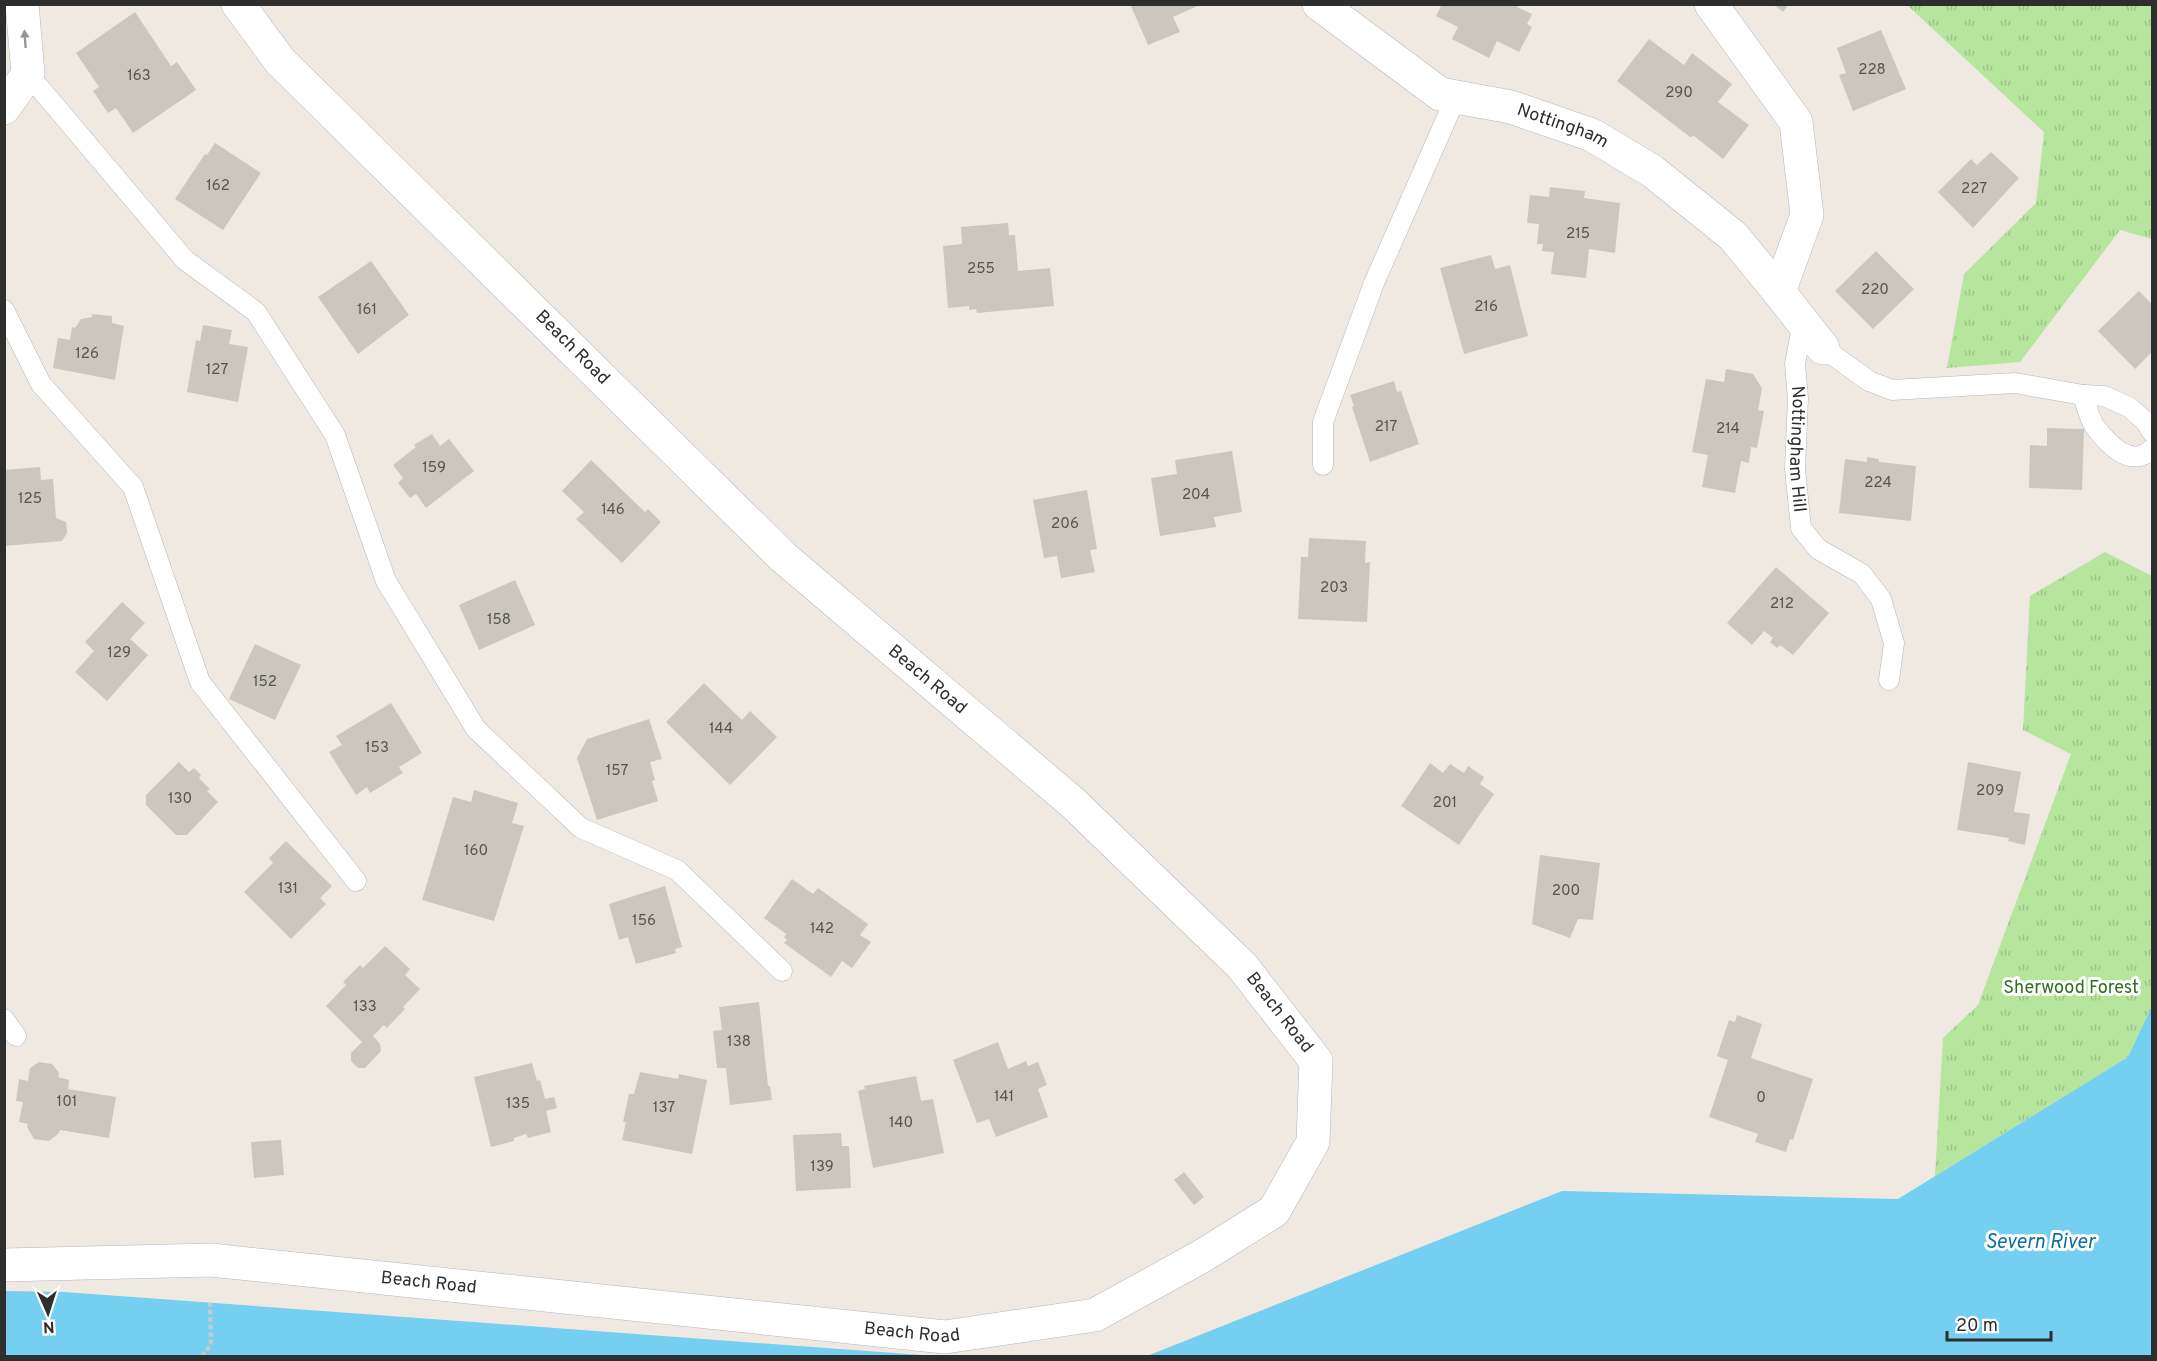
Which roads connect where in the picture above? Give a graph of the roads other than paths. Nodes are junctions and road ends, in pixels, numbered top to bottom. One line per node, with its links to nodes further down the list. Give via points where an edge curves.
1 (22, 4): 5 (street, one-way to 1)
2 (238, 4): 21 (street, Beach Road, via 280,60 783,557 1072,802 1242,966 1316,1061 1313,1142 1274,1211 1095,1315 945,1337 211,1260)
3 (1319, 4): 6 (street, Nottingham, via 1440,94)
4 (1711, 4): 8 (street, via 1796,122 1807,215)
5 (28, 74): 7 (street); 18 (lane, via 186,260 256,312 335,435 386,582 476,729 581,828 677,870)
6 (1456, 97): 8 (street, Nottingham, via 1511,106 1592,135 1652,171 1733,236); 15 (lane, via 1374,283 1323,422)
7 (4, 108)
8 (1779, 292): 10 (street)
9 (4, 310): 17 (lane, via 41,384 133,487 200,682)
10 (1803, 322): 11 (street); 16 (lane, Nottingham Hill, via 1795,364 1795,470 1801,528 1818,549 1862,574 1881,599 1894,643)
11 (1823, 348): 12 (lane, via 1869,381 1892,390 2015,383)
12 (2083, 395): 13 (lane, via 2104,396 2129,407); 14 (lane, via 2094,425 2115,448 2130,458 2145,456)
13 (2152, 432)
14 (2152, 449)
15 (1323, 465)
16 (1889, 680)
17 (356, 881)
18 (782, 971)
19 (4, 1019): 20 (lane)
20 (16, 1036)
21 (4, 1265)

